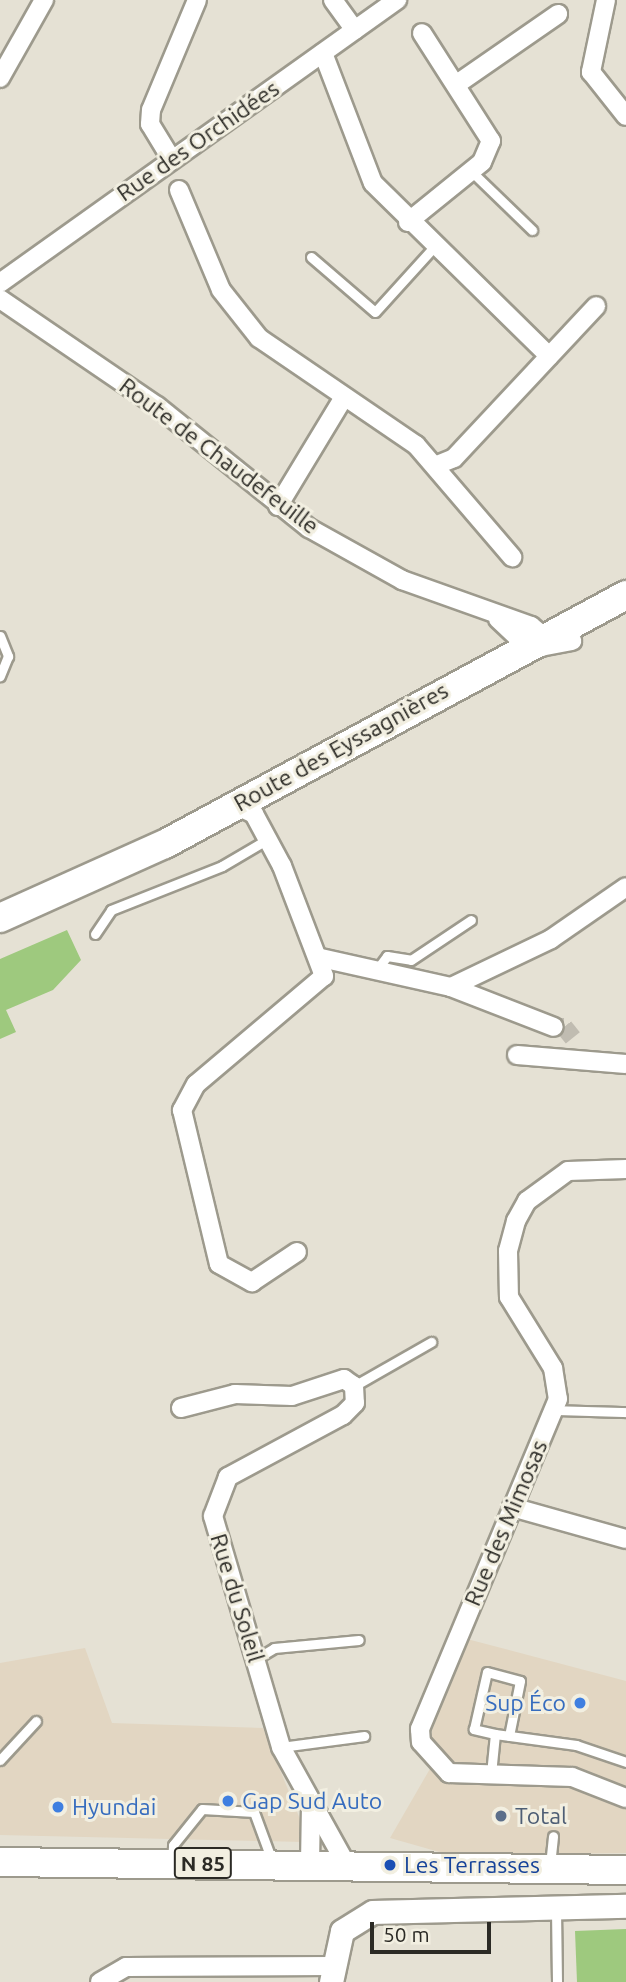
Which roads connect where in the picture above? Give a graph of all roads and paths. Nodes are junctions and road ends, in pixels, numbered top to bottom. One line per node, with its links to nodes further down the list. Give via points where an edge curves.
1 (44, 0): 10 (street)
2 (197, 0): 13 (street, via 151,110 149,124)
3 (333, 0): 7 (street)
4 (397, 0): 7 (street, Rue des Orchidées)
5 (606, 0): 12 (street, via 591,72)
6 (558, 14): 11 (street)
7 (355, 30): 9 (street, Rue des Orchidées)
8 (422, 33): 11 (street)
9 (323, 53): 13 (street, Rue des Orchidées); 16 (street, via 354,146 373,183)
10 (0, 78)
11 (457, 84): 14 (street, via 491,141 482,162)
12 (626, 116)
13 (172, 160): 20 (street, Rue des Orchidées)
14 (470, 169): 16 (street); 17 (lane)
15 (179, 190): 24 (street, via 211,268 244,319 298,370)
16 (408, 222): 18 (street)
17 (532, 230)
18 (434, 247): 19 (lane, via 375,312); 23 (street)
19 (311, 257)
20 (0, 283)
21 (0, 299): 26 (street, Route de Chaudefeuille, via 157,405)
22 (596, 306): 23 (street)
23 (549, 356): 25 (street, via 454,458)
24 (344, 397): 25 (street, via 386,421); 26 (street)
25 (437, 465): 27 (street)
26 (278, 506): 32 (street, Route de Chaudefeuille, via 401,580 519,620)
27 (512, 558)
28 (626, 595): 32 (main road, Route des Eyssagnières)
29 (626, 611): 31 (main road, Route des Eyssagnières)
30 (0, 636): 33 (lane, via 8,656)
31 (572, 642): 32 (street); 34 (main road, Route des Eyssagnières)
32 (535, 644): 34 (street); 35 (main road, Route des Eyssagnières, via 355,738)
33 (0, 676)
34 (447, 706): 35 (main road, Route des Eyssagnières)
35 (245, 810): 36 (street); 38 (main road, Route des Eyssagnières, via 138,873)
36 (268, 839): 40 (lane, via 222,866 111,910); 41 (street)
37 (626, 887): 43 (street, via 551,939)
38 (0, 918)
39 (471, 919): 42 (lane, via 411,960 387,956)
40 (95, 934)
41 (321, 958): 42 (street); 50 (street, via 319,985 196,1084 182,1110 219,1264 252,1282)
42 (375, 972): 43 (street)
43 (451, 987): 44 (street)
44 (554, 1027)
45 (572, 1040): 47 (street)
46 (517, 1055): 47 (street)
47 (559, 1055): 48 (street)
48 (626, 1064)
49 (626, 1169): 54 (street, Rue des Mimosas, via 568,1171 527,1201 516,1221 508,1251 509,1297 558,1381)
50 (298, 1252)
51 (431, 1342): 52 (lane)
52 (354, 1386): 53 (street, via 344,1379 292,1396 235,1394); 59 (street, Rue du Soleil, via 355,1403 343,1415 228,1477 215,1500 216,1537)
53 (181, 1408)
54 (553, 1410): 55 (lane); 56 (street, Rue des Mimosas)
55 (626, 1412)
56 (512, 1507): 57 (street); 67 (street, Rue des Mimosas, via 420,1729 421,1742 449,1773)
57 (626, 1539)
58 (359, 1640): 59 (lane, via 274,1648)
59 (256, 1659): 64 (street, Rue du Soleil)
60 (36, 1721): 65 (lane)
61 (495, 1734): 63 (lane); 63 (lane, via 474,1729 487,1672 520,1681); 67 (lane)
62 (364, 1736): 64 (lane)
63 (509, 1736): 66 (lane, via 576,1745)
64 (281, 1747): 69 (street, Rue du Soleil)
65 (0, 1760)
66 (626, 1762)
67 (491, 1776): 68 (street, Rue des Mimosas, via 572,1777)
68 (626, 1798)
69 (311, 1805): 75 (street, Rue du Soleil); 77 (street, Rue du Soleil, via 342,1847)
70 (551, 1855): 71 (main road, N 85); 77 (main road, N 85); 78 (main road, N 85)
71 (626, 1856)
72 (0, 1862): 73 (main road, N 85)
73 (172, 1863): 74 (main road, N 85); 74 (lane, via 173,1845 202,1809 254,1812)
74 (272, 1863): 75 (main road, N 85)
75 (310, 1863): 77 (main road, N 85)
76 (626, 1863): 78 (street)
77 (346, 1864)
78 (594, 1870): 79 (main road, N 85)
79 (626, 1870)
80 (626, 1906): 81 (street)
81 (556, 1908): 82 (street, via 373,1912 342,1931); 84 (lane)
82 (332, 1974): 83 (street, via 126,1967)
83 (100, 1982)
84 (557, 1982)

